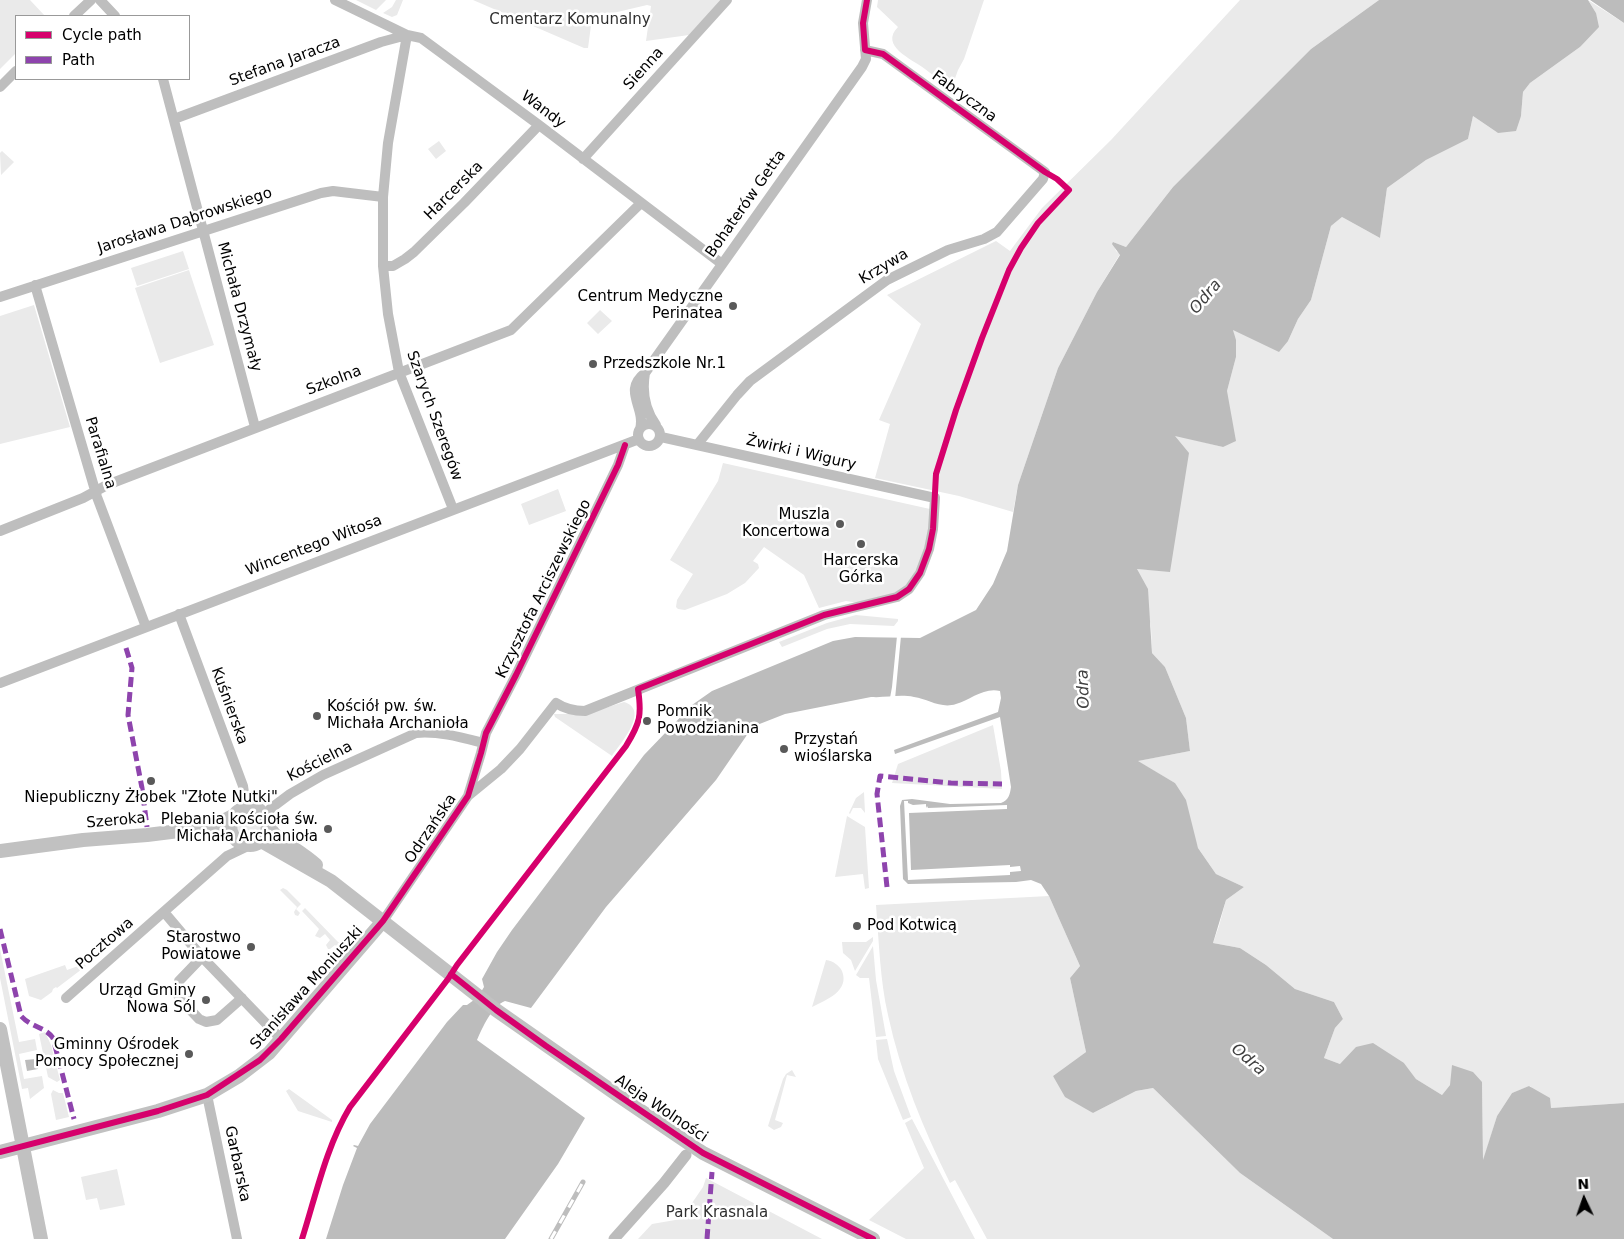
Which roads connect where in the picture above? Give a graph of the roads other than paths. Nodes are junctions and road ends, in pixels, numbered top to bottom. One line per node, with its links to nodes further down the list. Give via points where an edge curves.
1 (92, 0): 6 (street)
2 (100, 0): 7 (street)
3 (335, 0): 8 (street, Wandy)
4 (727, 0): 15 (street, Sienna)
5 (867, 0): 9 (street, via 863,23)
6 (75, 15)
7 (114, 15)
8 (406, 35): 13 (street, Stefana Jaracza); 14 (street, Wandy, via 422,38); 17 (street, Szarych Szeregów, via 388,143)
9 (865, 50): 16 (street, Fabryczna, via 883,54); 20 (street, Bohaterów Getta, via 866,59 862,67)
10 (15, 72): 12 (street)
11 (163, 80): 13 (street, Michała Drzymały)
12 (0, 87)
13 (174, 119): 19 (street, Michała Drzymały)
14 (539, 125): 15 (street, Wandy); 21 (street, Harcerska, via 414,252 393,266)
15 (583, 159): 18 (street, Wandy)
16 (1045, 172): 31 (street, Krzywa, via 1043,180 997,232 948,250 887,280 750,381)
17 (383, 197): 19 (street, Jarosława Dąbrowskiego, via 327,191); 21 (street, Szarych Szeregów)
18 (641, 203): 20 (street, Wandy); 24 (street, Szkolna, via 511,330)
19 (203, 231): 22 (street, Jarosława Dąbrowskiego); 27 (street, Michała Drzymały)
20 (722, 264): 25 (street, Bohaterów Getta)
21 (383, 266): 24 (street, Szarych Szeregów)
22 (35, 285): 23 (street, Jarosława Dąbrowskiego); 32 (street, Parafialna)
23 (0, 297)
24 (399, 372): 27 (street, Szkolna); 33 (street, Szarych Szeregów)
25 (645, 373): 26 (street, via 643,394); 28 (street, Bohaterów Getta, via 636,381 634,388 642,421)
26 (656, 425): 28 (street, via 645,424); 29 (street)
27 (255, 427): 32 (street, Szkolna)
28 (639, 434): 29 (street, via 644,445 650,446); 30 (street, Wincentego Witosa)
29 (660, 437): 31 (street, Żwirki i Wigury)
30 (625, 444): 33 (street, Wincentego Witosa); 39 (street, Krzysztofa Arciszewskiego, via 618,465)
31 (697, 446): 38 (street, Żwirki i Wigury, via 935,498 929,549 920,573 909,589 897,596 824,615)
32 (95, 491): 34 (street, Szkolna); 36 (street, Parafialna)
33 (453, 509): 35 (street, Wincentego Witosa)
34 (0, 531)
35 (179, 614): 36 (street, Wincentego Witosa); 41 (street, Kuśnierska, via 243,786 245,800)
36 (146, 627): 37 (street, Wincentego Witosa)
37 (0, 683)
38 (638, 689): 40 (street, Odrzańska, via 585,711 564,708 556,702 502,769)
39 (483, 743): 40 (street, Odrzańska); 42 (street, Kościelna, via 448,734 416,733 290,794 270,809)
40 (468, 796): 49 (street, Odrzańska)
41 (238, 812): 42 (street, via 248,808 260,810); 43 (street, via 230,827); 45 (street, Szeroka, via 211,827)
42 (268, 822): 44 (street, via 265,837); 47 (street, via 274,834 300,851)
43 (232, 833): 44 (street, via 239,842); 46 (street)
44 (256, 843): 46 (street, Pocztowa); 47 (street)
45 (0, 851)
46 (227, 856): 48 (street, Pocztowa)
47 (332, 881): 49 (street, Aleja Wolności)
48 (164, 912): 50 (street); 51 (street, Pocztowa)
49 (383, 921): 54 (street, Stanisława Moniuszki); 60 (street, Aleja Wolności, via 496,1010 703,1152)
50 (202, 957): 52 (street); 52 (street, via 177,986 179,998 199,1019 206,1022 217,1020)
51 (66, 998)
52 (242, 998): 54 (street)
53 (0, 1029): 56 (street)
54 (281, 1039): 55 (street, Stanisława Moniuszki, via 260,1060)
55 (207, 1095): 56 (street, Stanisława Moniuszki); 59 (street, Garbarska)
56 (23, 1146): 57 (street, Stanisława Moniuszki); 58 (street)
57 (0, 1152)
58 (41, 1239)
59 (237, 1239)
60 (873, 1239)

